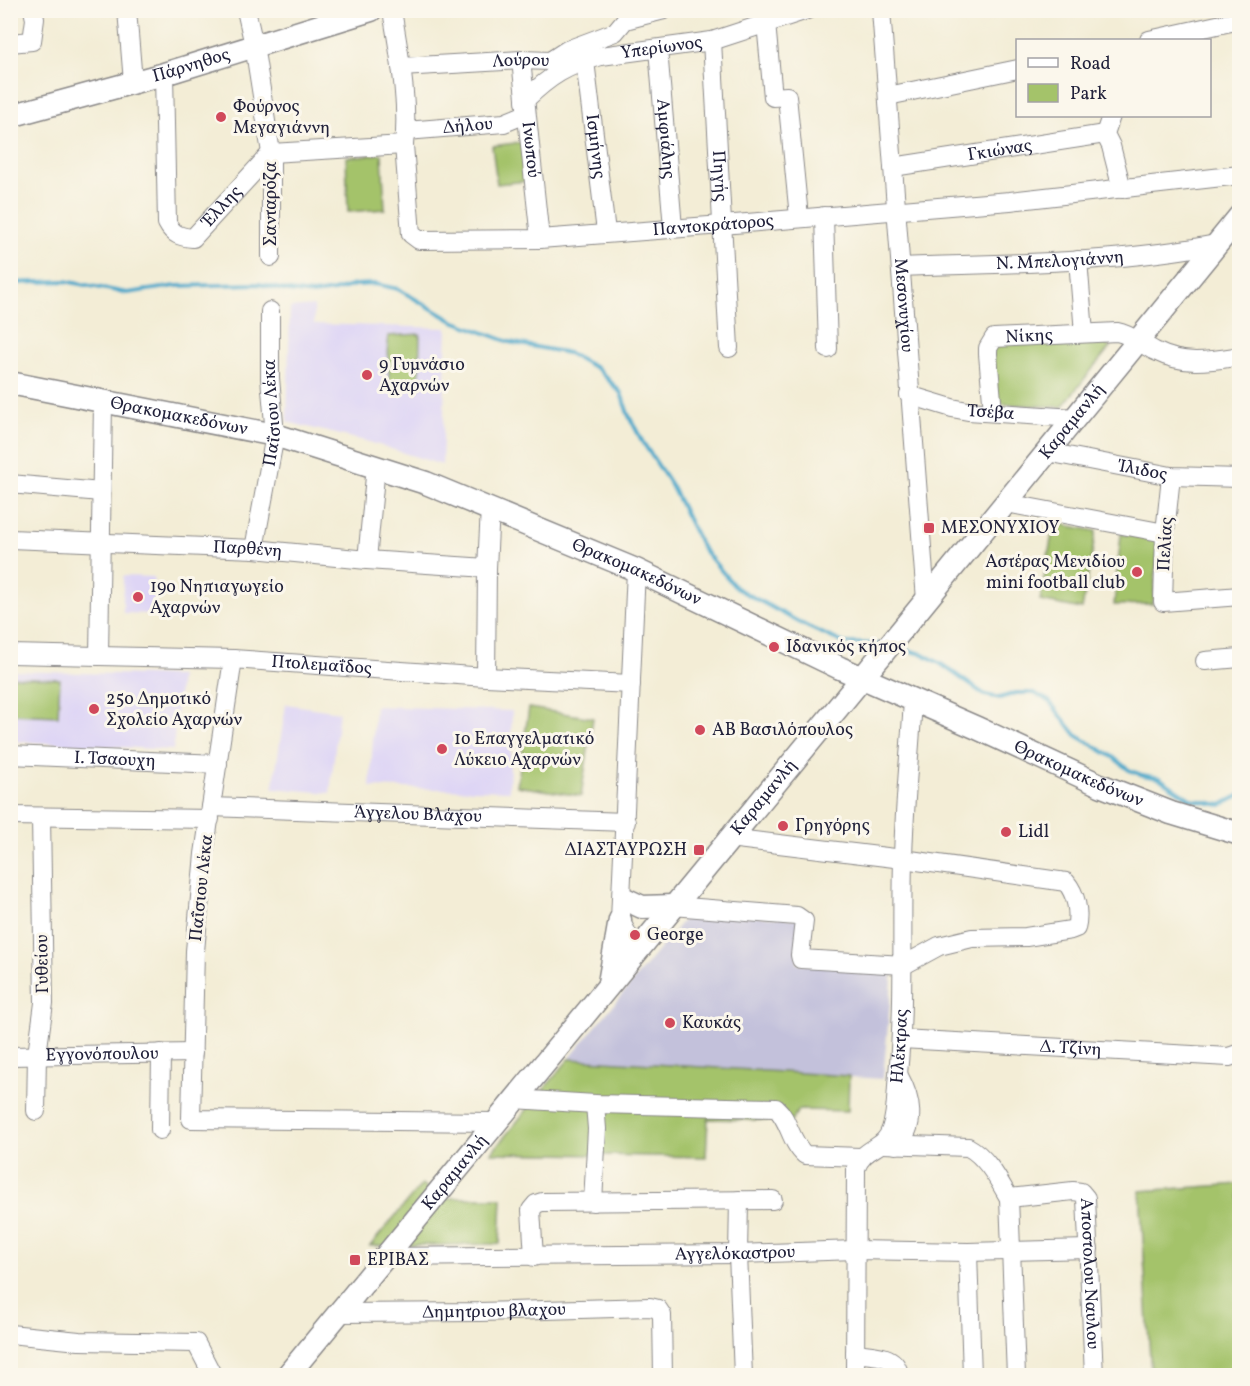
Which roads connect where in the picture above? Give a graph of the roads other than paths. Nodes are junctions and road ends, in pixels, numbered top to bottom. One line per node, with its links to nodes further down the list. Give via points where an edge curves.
1 (33, 10): 13 (street, via 32,41)
2 (127, 10): 21 (street)
3 (246, 10): 14 (street, Σανταρόζα)
4 (371, 10): 14 (main road, Πάρνηθος)
5 (392, 10): 18 (street, Παντοκράτορος)
6 (664, 10): 16 (street, Λούρου, via 625,20 615,32 567,50 550,61)
7 (807, 10): 10 (street, Υπερίωνος)
8 (881, 10): 22 (street, Μεσονυχίου)
9 (1239, 20): 11 (street)
10 (766, 23): 12 (street, Υπερίωνος); 35 (street, via 773,97 787,96)
11 (1154, 39)
12 (712, 41): 15 (street, Υπερίωνος); 36 (street, Πηγής)
13 (10, 43)
14 (254, 45): 20 (main road, Πάρνηθος); 28 (street, Σανταρόζα)
15 (658, 49): 17 (street, Υπερίωνος); 37 (street, Αμφιάλης)
16 (521, 60): 18 (street, Λούρου); 23 (street, Ινωπού)
17 (585, 60): 23 (street, Υπερίωνος, via 549,77); 38 (street, Ισμήνης)
18 (401, 67): 27 (street, Παντοκράτορος)
19 (1016, 69): 22 (street)
20 (164, 74): 21 (main road, Πάρνηθος); 28 (street, Έλλης, via 171,231 193,238)
21 (133, 82): 24 (main road, Πάρνηθος)
22 (888, 96): 29 (street, Μεσονυχίου)
23 (526, 107): 27 (street, Δήλου, via 504,123); 39 (street, Ινωπού)
24 (10, 116)
25 (1111, 117): 26 (street)
26 (1106, 134): 29 (street, Γκιώνας); 31 (street)
27 (405, 138): 28 (street, Δήλου); 39 (street, Παντοκράτορος, via 411,234 419,240)
28 (271, 153): 41 (street, Σανταρόζα)
29 (893, 166): 32 (street, Μεσονυχίου)
30 (1239, 175): 31 (street, Παντοκράτορος)
31 (1122, 189): 32 (street, Παντοκράτορος)
32 (895, 210): 33 (street, Παντοκράτορος); 43 (street, Μεσονυχίου)
33 (824, 216): 35 (street, Παντοκράτορος); 48 (street)
34 (1239, 216): 40 (main road, Καραμανλή)
35 (799, 217): 36 (street, Παντοκράτορος)
36 (722, 225): 37 (street, Παντοκράτορος); 47 (street, Πηγής)
37 (673, 228): 38 (street, Παντοκράτορος)
38 (606, 232): 39 (street, Παντοκράτορος)
39 (540, 239)
40 (1216, 244): 42 (street, Ν. Μπελογιάννη); 46 (main road, Καραμανλή)
41 (272, 256)
42 (1078, 260): 43 (street, Ν. Μπελογιάννη); 45 (street)
43 (901, 267): 51 (street, Μεσονυχίου)
44 (270, 311): 55 (street, Παΐσιου Λέκα)
45 (1084, 333): 46 (street, Νίκης, via 1117,332); 53 (street, Νίκης, via 994,339 988,348)
46 (1137, 342): 49 (street, Νίκης, via 1164,356 1198,362); 54 (main road, Καραμανλή)
47 (729, 348)
48 (828, 350)
49 (1239, 356)
50 (10, 382): 52 (main road, Θρακομακεδόνων)
51 (909, 395): 53 (street, Τσέβα, via 952,408); 72 (street, Μεσονυχίου)
52 (103, 402): 55 (main road, Θρακομακεδόνων); 61 (street)
53 (993, 412): 54 (street, Τσέβα)
54 (1075, 418): 56 (main road, Καραμανλή)
55 (275, 435): 57 (main road, Θρακομακεδόνων); 67 (street, Παΐσιου Λέκα)
56 (1047, 452): 58 (street, Ίλιδος); 62 (main road, Καραμανλή)
57 (376, 466): 63 (main road, Θρακομακεδόνων); 68 (street)
58 (1171, 477): 59 (street, Ίλιδος); 64 (street, Πελίας)
59 (1239, 478)
60 (10, 484): 61 (street)
61 (101, 492): 66 (street)
62 (1006, 502): 64 (street); 72 (main road, Καραμανλή)
63 (490, 508): 69 (street); 70 (main road, Θρακομακεδόνων)
64 (1165, 533): 71 (street, Πελίας, via 1163,602)
65 (10, 539): 66 (street, Παρθένη)
66 (101, 543): 67 (street, Παρθένη); 74 (street)
67 (254, 549): 68 (street, Παρθένη)
68 (367, 560): 69 (street, Παρθένη)
69 (487, 568): 78 (street)
70 (636, 570): 79 (main road, Θρακομακεδόνων); 80 (street)
71 (1239, 596)
72 (926, 600): 79 (main road, Καραμανλή)
73 (10, 654): 74 (street, Πτολεμαΐδος)
74 (99, 656): 76 (street, Πτολεμαΐδος)
75 (1239, 658): 77 (street)
76 (233, 659): 78 (street, Πτολεμαΐδος); 83 (street, Παΐσιου Λέκα)
77 (1205, 661)
78 (486, 677): 80 (street, Πτολεμαΐδος)
79 (862, 678): 81 (main road, Θρακομακεδόνων); 89 (main road, Καραμανλή)
80 (632, 684): 87 (street)
81 (913, 700): 88 (main road, Θρακομακεδόνων, via 1100,785); 90 (street, Ηλέκτρας)
82 (10, 755): 83 (street, Ι. Τσαουχη)
83 (218, 764): 84 (street, Παΐσιου Λέκα)
84 (211, 813): 86 (street, Άγγελου Βλάχου); 87 (street, Άγγελου Βλάχου); 98 (street, Παΐσιου Λέκα, via 195,951)
85 (10, 816): 86 (street, Άγγελου Βλάχου)
86 (41, 817): 100 (street, Γυθείου, via 44,1003)
87 (626, 822): 91 (street)
88 (1239, 834)
89 (729, 838): 90 (street); 92 (main road, Καραμανλή)
90 (903, 859): 94 (street, Ηλέκτρας); 94 (street, via 1066,882 1077,904 1078,921 1071,930 1026,937 972,938 939,946)
91 (622, 903): 92 (main road); 93 (street); 95 (main road)
92 (673, 906): 93 (main road, Καραμανλή); 94 (street, via 798,916 804,921 801,959)
93 (641, 947): 95 (main road, Καραμανλή)
94 (904, 965): 96 (street, Ηλέκτρας)
95 (608, 987): 102 (main road, Καραμανλή)
96 (902, 1039): 99 (street, Δ. Τζίνη, via 1229,1057); 107 (street, Ηλέκτρας)
97 (161, 1053): 98 (street, Εγγονόπουλου); 100 (street, Εγγονόπουλου); 106 (street)
98 (193, 1053): 105 (street, Παΐσιου Λέκα, via 191,1119)
99 (1239, 1053)
100 (37, 1055): 101 (street, Εγγονόπουλου); 104 (street, Γυθείου)
101 (10, 1056)
102 (514, 1099): 103 (street); 105 (main road, Καραμανλή)
103 (595, 1104): 108 (street, via 776,1108 805,1155); 112 (street)
104 (36, 1112)
105 (495, 1122): 118 (main road, Καραμανλή)
106 (160, 1130)
107 (889, 1144): 108 (street); 109 (street, via 975,1150)
108 (860, 1157): 114 (street, via 856,1168)
109 (1009, 1198): 113 (street, Αποστολου Ναυλου, via 1081,1192 1086,1198); 115 (street)
110 (739, 1200): 111 (street); 112 (street); 117 (street)
111 (773, 1200)
112 (593, 1202): 119 (street, via 536,1204 531,1210)
113 (1089, 1249): 115 (street, Αγγελόκαστρου); 131 (street, Αποστολου Ναυλου)
114 (855, 1250): 116 (street, Αγγελόκαστρου); 117 (street, Αγγελόκαστρου); 122 (street)
115 (1012, 1250): 116 (street, Αγγελόκαστρου); 130 (street)
116 (968, 1252): 129 (street)
117 (738, 1254): 119 (street, Αγγελόκαστρου); 126 (street)
118 (383, 1257): 119 (street, Αγγελόκαστρου); 120 (main road, Καραμανλή)
119 (534, 1257)
120 (338, 1313): 124 (main road, Καραμανλή); 125 (street, Δημητριου βλαχου, via 650,1307 662,1315)
121 (10, 1334): 123 (street, via 79,1341 196,1343)
122 (855, 1353): 127 (street); 128 (street, via 890,1358)
123 (213, 1376)
124 (286, 1376)
125 (663, 1376)
126 (743, 1376)
127 (855, 1376)
128 (899, 1376)
129 (972, 1376)
130 (1016, 1376)
131 (1094, 1376)

